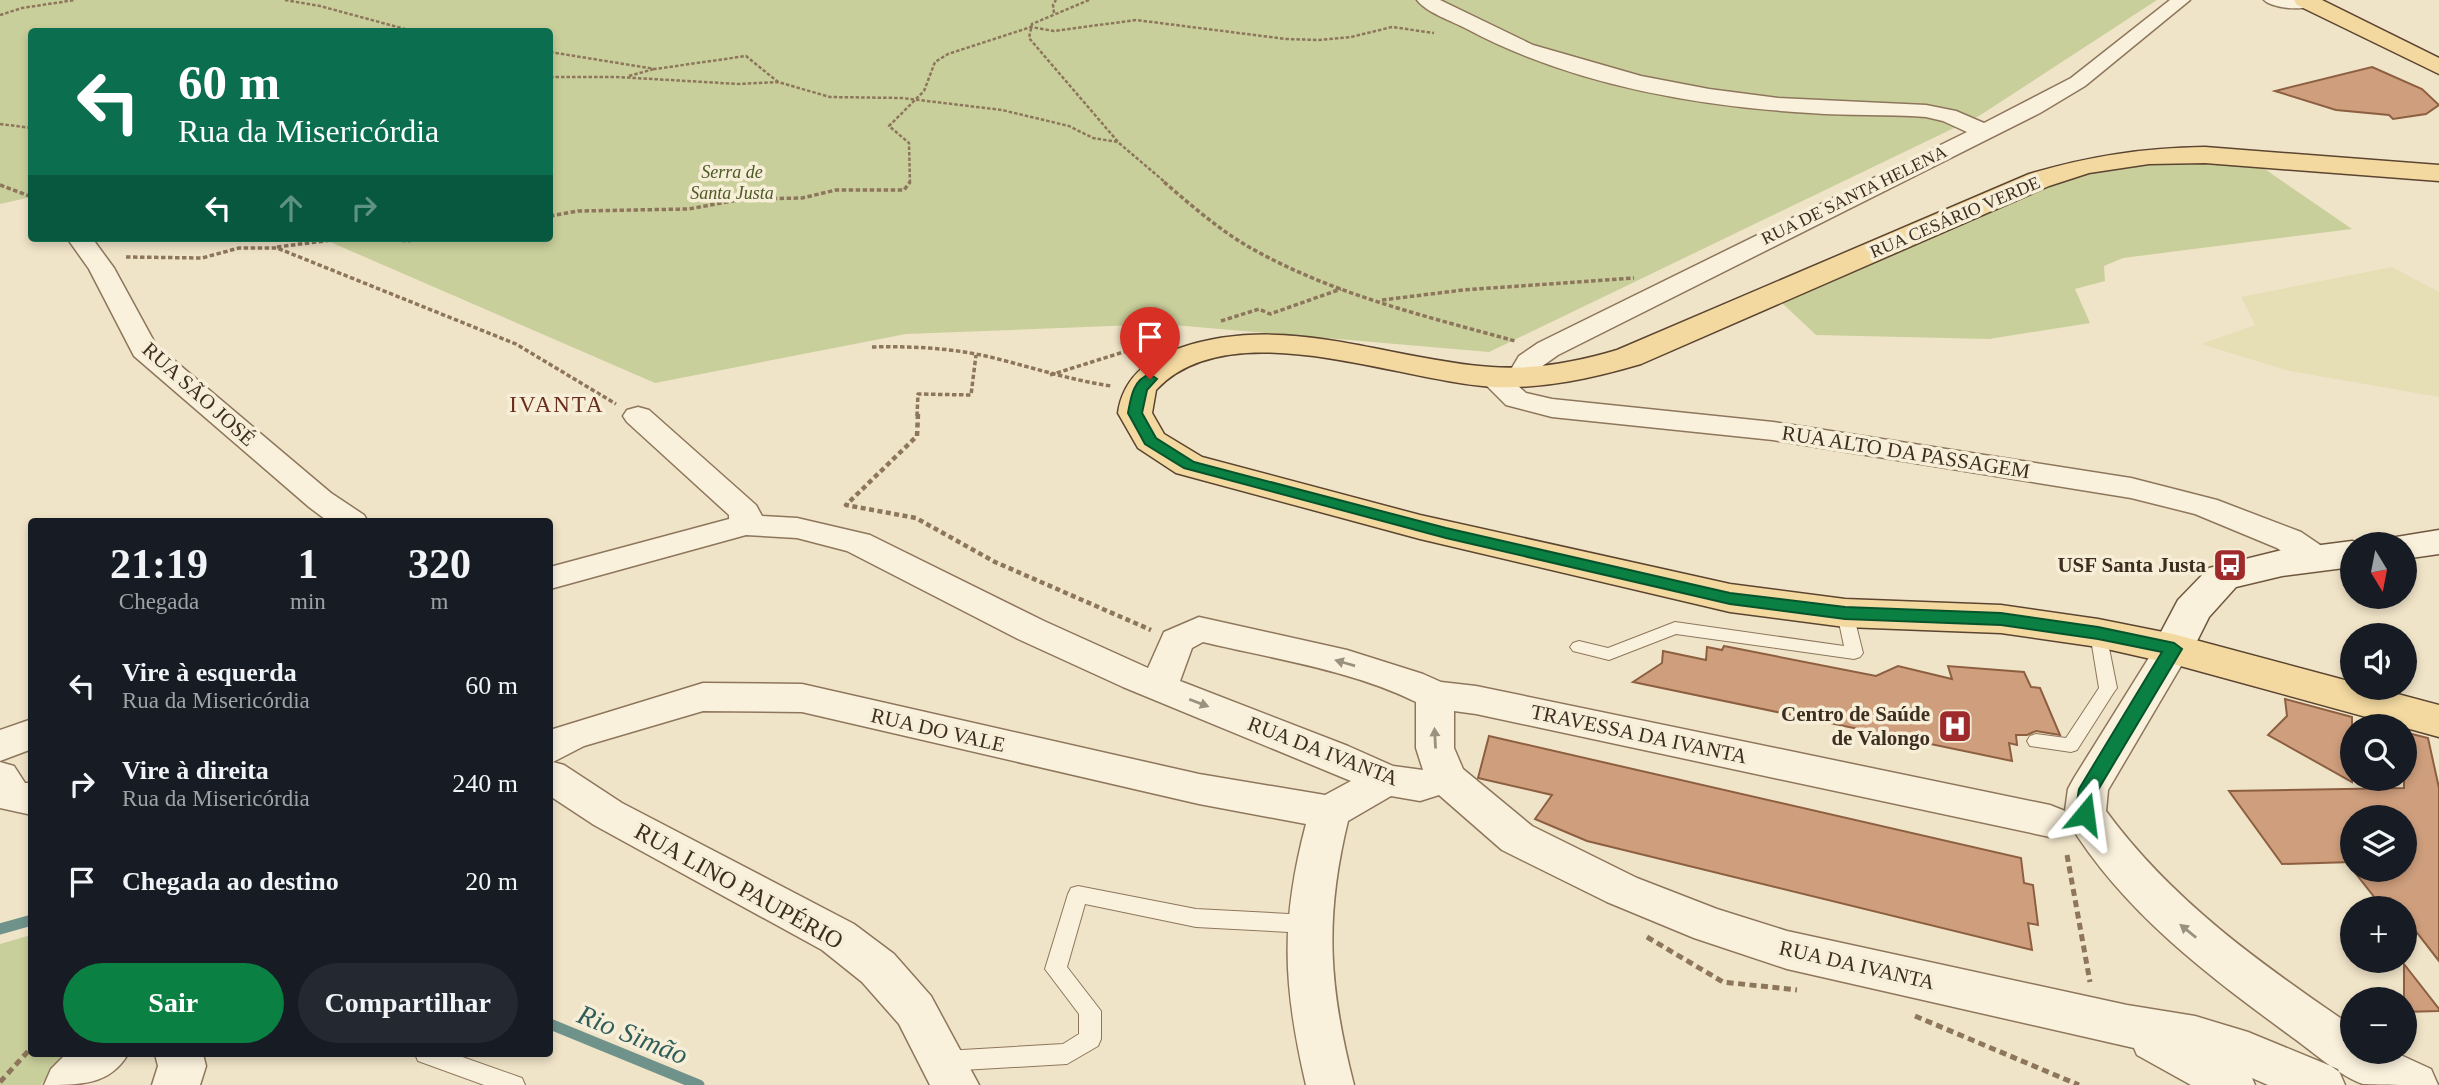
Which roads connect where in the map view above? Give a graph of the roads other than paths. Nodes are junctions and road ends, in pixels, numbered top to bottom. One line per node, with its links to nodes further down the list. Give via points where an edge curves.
1 (1426, 0): 6 (street, via 1539,55 1590,69 1708,95 1810,107 1933,112 1966,120)
2 (2181, 0): 6 (street, RUA DE SANTA HELENA, via 2078,82)
3 (2273, 0): 4 (street)
4 (2307, 1): 5 (main road)
5 (2439, 67)
6 (1982, 132): 9 (street, RUA DE SANTA HELENA, via 1548,349)
7 (2439, 173): 9 (main road, RUA CESÁRIO VERDE, via 2206,155 2149,156 2085,166 2039,180 1629,357 1544,377)
8 (82, 242): 11 (street, RUA SÃO JOSÉ, via 101,268 144,350)
9 (1506, 377): 15 (street, RUA ALTO DA PASSAGEM, via 1516,399 1552,408 1773,431 2131,488 2206,507); 17 (main road, RUA CESÁRIO VERDE, via 1280,343 1237,344 1195,351 1160,368 1140,389 1135,413 1150,441 1189,465 1420,527 1656,583)
10 (638, 416): 12 (street, via 745,512)
11 (346, 518)
12 (746, 525): 16 (street, RUA DA IVANTA); 21 (street, RUA DA IVANTA, via 797,528 858,542 1031,631)
13 (2439, 542): 14 (street)
14 (2417, 545)
15 (2334, 556): 20 (street, via 2223,577 2192,610)
16 (553, 577)
17 (1845, 613): 18 (main road, via 2001,619); 19 (lane, via 1854,653 1675,628 1609,654)
18 (2098, 633): 20 (main road); 25 (lane, via 2108,688 2071,745)
19 (1578, 647)
20 (2174, 649): 23 (main road); 47 (street, one-way to 20, via 2352,1052 2241,975 2169,915 2113,856 2085,814 2088,789)
21 (1147, 683): 22 (street, TRAVESSA DA IVANTA, one-way to 21, via 1410,683 1266,642 1199,629 1177,641); 31 (street, RUA DA IVANTA, one-way to 31)
22 (1435, 695): 30 (street, one-way to 22, via 1435,748); 34 (street, TRAVESSA DA IVANTA)
23 (2439, 722)
24 (28, 735): 27 (street)
25 (2036, 741)
26 (553, 745): 33 (street, RUA DO VALE, via 704,697 802,698 1199,789)
27 (0, 746)
28 (0, 777): 32 (street, via 13,797)
29 (553, 778): 40 (street, RUA LINO PAUPÉRIO, via 608,814 838,937 878,968 915,1010)
30 (1446, 778): 31 (street, RUA DA IVANTA, via 1420,786); 36 (street, RUA DA IVANTA, via 1517,838 1622,890 1709,925 1787,950)
31 (1386, 780): 33 (street)
32 (28, 799)
33 (1330, 812): 35 (street)
34 (2050, 821)
35 (1309, 924): 40 (lane, via 1196,918 1078,894 1056,969 1090,1012 1090,1039 1067,1054); 46 (street, via 1314,1020)
36 (2127, 1026): 41 (street, RUA DA IVANTA); 42 (street, RUA DA IVANTA, via 2195,1037)
37 (99, 1057): 43 (street)
38 (181, 1057): 44 (street)
39 (435, 1057): 45 (lane)
40 (950, 1073)
41 (2215, 1078)
42 (2304, 1080)
43 (68, 1085)
44 (176, 1085)
45 (514, 1085)
46 (1330, 1085)
47 (2414, 1085)

